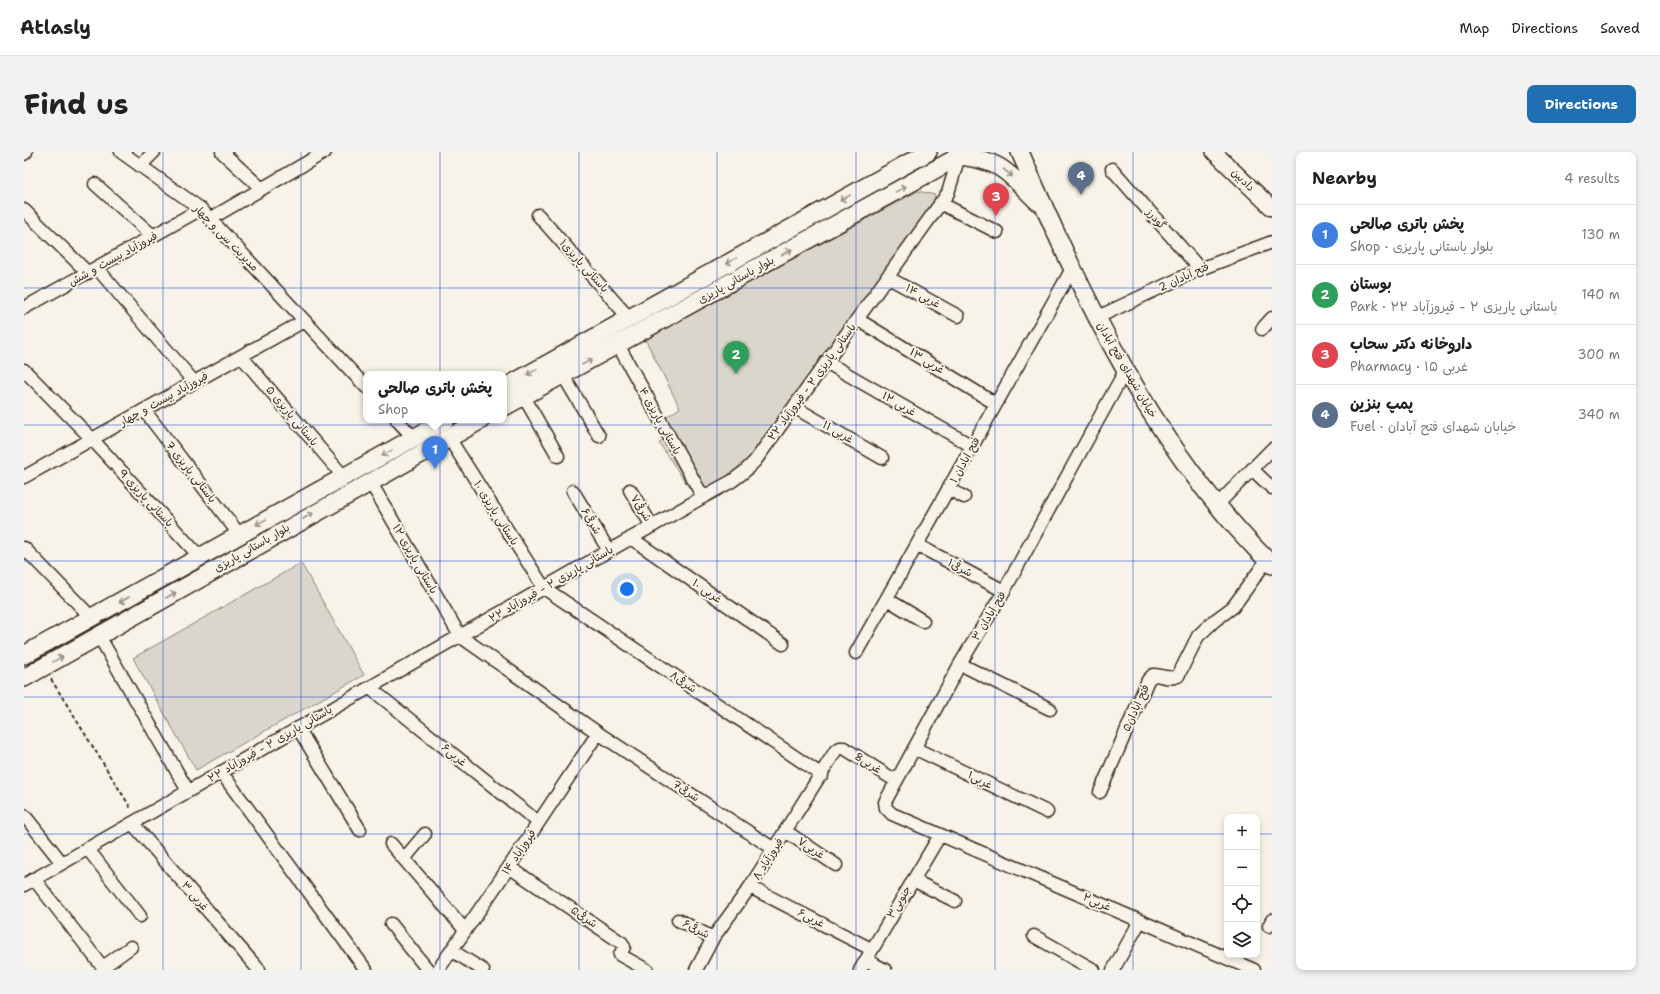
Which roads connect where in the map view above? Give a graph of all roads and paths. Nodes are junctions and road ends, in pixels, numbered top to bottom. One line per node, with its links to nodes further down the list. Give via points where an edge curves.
1 (121, 152): 10 (street, مدیریت سی و چهار)
2 (154, 152): 10 (street)
3 (222, 152): 14 (street)
4 (309, 152): 11 (street)
5 (325, 152): 11 (street)
6 (928, 152): 32 (main road, بلوار باستانی پاریزی, one-way to 32)
7 (1020, 152): 19 (main road, خیابان شهدای فتح آبادان)
8 (1214, 152): 16 (street, دادبین)
9 (961, 154): 15 (street, باستانی پاریزی ۲ - فیروزآباد ۲۲, via 948,193); 19 (main road, one-way to 19, via 999,166); 37 (main road, بلوار باستانی پاریزی, one-way to 9)
10 (140, 166): 17 (street, مدیریت سی و چهار)
11 (297, 167): 14 (street)
12 (1112, 169): 26 (street, گودرز)
13 (95, 184): 23 (street)
14 (262, 189): 21 (street)
15 (940, 203): 22 (street); 28 (street, باستانی پاریزی ۲ - فیروزآباد ۲۲)
16 (1272, 208)
17 (201, 209): 21 (street, مدیریت سی و چهار); 23 (street, فیروزآباد بیست و شش)
18 (24, 210): 27 (street)
19 (1047, 212): 25 (main road, خیابان شهدای فتح آبادان)
20 (538, 215): 32 (street, باستانی پاریزی۱)
21 (210, 219): 35 (street, مدیریت سی و چهار)
22 (997, 232)
23 (153, 236): 27 (street, فیروزآباد بیست و شش)
24 (1272, 242): 26 (street, فتح آبادان 2)
25 (1073, 267): 31 (main road, خیابان شهدای فتح آبادان); 47 (street, فتح ابادان ۱)
26 (1200, 269): 31 (street, فتح آبادان 2)
27 (92, 270): 29 (street, فیروزآباد بیست و شش); 43 (street)
28 (887, 277): 30 (street, غربی ۱۴); 34 (street, باستانی پاریزی ۲ - فیروزآباد ۲۲)
29 (24, 308)
30 (958, 316)
31 (1098, 317): 41 (main road, خیابان شهدای فتح آبادان)
32 (629, 318): 45 (main road, بلوار باستانی پاریزی, one-way to 45)
33 (1272, 318): 36 (street)
34 (857, 319): 39 (street, باستانی پاریزی ۲ - فیروزآباد ۲۲); 47 (street, غربی ۱۳)
35 (304, 321): 38 (street, فیروزآباد بیست و چهار); 44 (street, مدیریت سی و چهار)
36 (1262, 329)
37 (618, 345): 42 (main road, بلوار باستانی پاریزی, one-way to 37); 71 (street, باستانی پاریزی ۴)
38 (241, 356): 43 (street, فیروزآباد بیست و چهار); 64 (street, باستانی پاریزی ۵)
39 (826, 362): 49 (street, باستانی پاریزی ۲ - فیروزآباد ۲۲); 58 (street, غربی ۱۲)
40 (24, 370): 57 (street, باستانی پاریزی 9)
41 (1126, 371): 72 (main road, خیابان شهدای فتح آبادان, via 1177,453); 82 (street, فتح ابادان ۳)
42 (563, 375): 46 (main road, بلوار باستانی پاریزی); 54 (street)
43 (194, 382): 50 (street, فیروزآباد بیست و چهار)
44 (363, 384)
45 (507, 386)
46 (524, 397): 48 (main road, بلوار باستانی پاریزی); 60 (street)
47 (996, 404): 58 (street, فتح ابادان ۱)
48 (507, 406)
49 (794, 407): 61 (street, غربی ۱۱); 71 (street, باستانی پاریزی ۲ - فیروزآباد ۲۲, via 755,461 744,472)
50 (144, 410): 57 (street, فیروزآباد بیست و چهار); 74 (street, باستانی پاریزی 7)
51 (400, 423): 55 (street)
52 (441, 423): 55 (main road, بلوار باستانی پاریزی)
53 (476, 423): 56 (main road, بلوار باستانی پاریزی)
54 (599, 436)
55 (414, 438): 64 (main road, بلوار باستانی پاریزی, one-way to 64)
56 (449, 438): 65 (main road, بلوار باستانی پاریزی); 81 (street, باستانی پاریزی ۱۰)
57 (92, 439): 63 (street, فیروزآباد بیست و چهار); 79 (street, باستانی پاریزی 9)
58 (972, 446): 67 (street, فتح ابادان ۱)
59 (1272, 449): 62 (street)
60 (558, 456)
61 (882, 458)
62 (1252, 469): 66 (street); 72 (street)
63 (24, 477)
64 (344, 477): 74 (main road, بلوار باستانی پاریزی, one-way to 74)
65 (371, 483): 86 (main road, بلوار باستانی پاریزی, one-way to 65); 87 (street, باستانی پاریزی ۱۲)
66 (1272, 488)
67 (948, 489): 70 (street); 76 (street, فتح ابادان ۱)
68 (630, 490): 73 (street, شرقی۷)
69 (573, 491): 78 (street, شرقی۶)
70 (964, 496)
71 (703, 498): 73 (street, باستانی پاریزی ۲ - فیروزآباد ۲۲)
72 (1217, 505): 80 (main road, خیابان شهدای فتح آبادان)
73 (652, 526): 75 (street, باستانی پاریزی ۲ - فیروزآباد ۲۲)
74 (239, 534): 79 (main road, بلوار باستانی پاریزی)
75 (631, 538): 78 (street, باستانی پاریزی ۲ - فیروزآباد ۲۲); 88 (street, غربی ۱۰)
76 (917, 545): 82 (street, شرقی۱); 83 (street, فتح ابادان ۱)
77 (24, 548): 84 (street)
78 (608, 551): 81 (street, باستانی پاریزی ۲ - فیروزآباد ۲۲)
79 (200, 557): 84 (main road, بلوار باستانی پاریزی, one-way to 84)
80 (1269, 563): 104 (street, فتح ابادان۵, via 1233,607 1198,636 1178,676 1172,679 1152,675 1148,680)
81 (544, 588): 87 (street, باستانی پاریزی ۲ - فیروزآباد ۲۲); 101 (street, شرقی۸)
82 (1004, 591): 91 (street, فتح ابادان ۳)
83 (887, 598): 85 (street); 89 (street, فتح ابادان ۱)
84 (92, 618): 90 (main road, بلوار باستانی پاریزی)
85 (923, 621)
86 (100, 636): 92 (main road, بلوار باستانی پاریزی, one-way to 86); 103 (street)
87 (460, 636): 94 (street, باستانی پاریزی ۲ - فیروزآباد ۲۲); 97 (street, شرقی7)
88 (783, 644)
89 (856, 653)
90 (24, 655)
91 (960, 664): 95 (street); 99 (street, فتح ابادان ۳)
92 (44, 667): 93 (main road, بلوار باستانی پاریزی); 107 (path)
93 (24, 678)
94 (370, 688): 96 (street, باستانی پاریزی ۲ - فیروزآباد ۲۲); 108 (street, غربی۶)
95 (1050, 708)
96 (298, 728): 100 (street, باستانی پاریزی ۲ - فیروزآباد ۲۲); 109 (street)
97 (598, 733): 108 (street, فیروزآباد ۱۴); 115 (street, شرقی7)
98 (840, 748): 101 (street, فیروزآباد ۸, via 836,750); 102 (street, غربی8)
99 (914, 748): 102 (street, فتح ابادان ۳); 105 (street, غربی۱)
100 (221, 772): 103 (street, باستانی پاریزی ۲ - فیروزآباد ۲۲); 137 (street)
101 (822, 775): 110 (street, فیروزآباد ۸)
102 (896, 780): 112 (street, فتح ابادان ۳, via 885,802 886,808 892,814)
103 (188, 791): 107 (street, باستانی پاریزی ۲ - فیروزآباد ۲۲)
104 (1100, 792)
105 (1047, 812)
106 (24, 815): 117 (street)
107 (135, 821): 114 (street, باستانی پاریزی ۲ - فیروزآباد ۲۲); 136 (street, غربی ۳)
108 (538, 822): 119 (street, فیروزآباد ۱۴)
109 (360, 830)
110 (785, 831): 115 (street, فیروزآباد ۸); 118 (street, غربی۷)
111 (425, 834): 116 (street)
112 (940, 835): 120 (street, جنوبی۳); 126 (street, غربی۲)
113 (391, 844): 116 (street)
114 (87, 848): 117 (street, باستانی پاریزی ۲ - فیروزآباد ۲۲); 124 (street)
115 (774, 849): 122 (street, فیروزآباد ۸)
116 (404, 859): 128 (street)
117 (62, 863): 121 (street, باستانی پاریزی ۲ - فیروزآباد ۲۲)
118 (836, 865)
119 (509, 867): 128 (street, فیروزآباد ۱۴); 141 (street, شرقی۵, via 622,943 624,947 620,955)
120 (913, 880): 123 (street); 132 (street, جنوبی۳)
121 (29, 882): 135 (street)
122 (750, 887): 130 (street, فیروزآباد ۸); 132 (street, غربی۶)
123 (955, 901)
124 (140, 916)
125 (678, 920): 130 (street, شرقی۶)
126 (1140, 921): 145 (street); 146 (street, غربی۲)
127 (391, 924): 138 (street)
128 (465, 930): 133 (street, فیروزآباد ۱۴)
129 (1034, 936): 144 (street)
130 (714, 938): 142 (street, فیروزآباد ۸)
131 (131, 947): 135 (street)
132 (871, 949): 134 (street, جنوبی۳)
133 (452, 950): 139 (street, فیروزآباد ۱۴); 140 (street)
134 (863, 965): 143 (street)
135 (104, 968)
136 (259, 970)
137 (366, 970)
138 (428, 970)
139 (438, 970)
140 (484, 970)
141 (647, 970)
142 (696, 970)
143 (885, 970)
144 (1094, 970)
145 (1113, 970)
146 (1254, 970)

